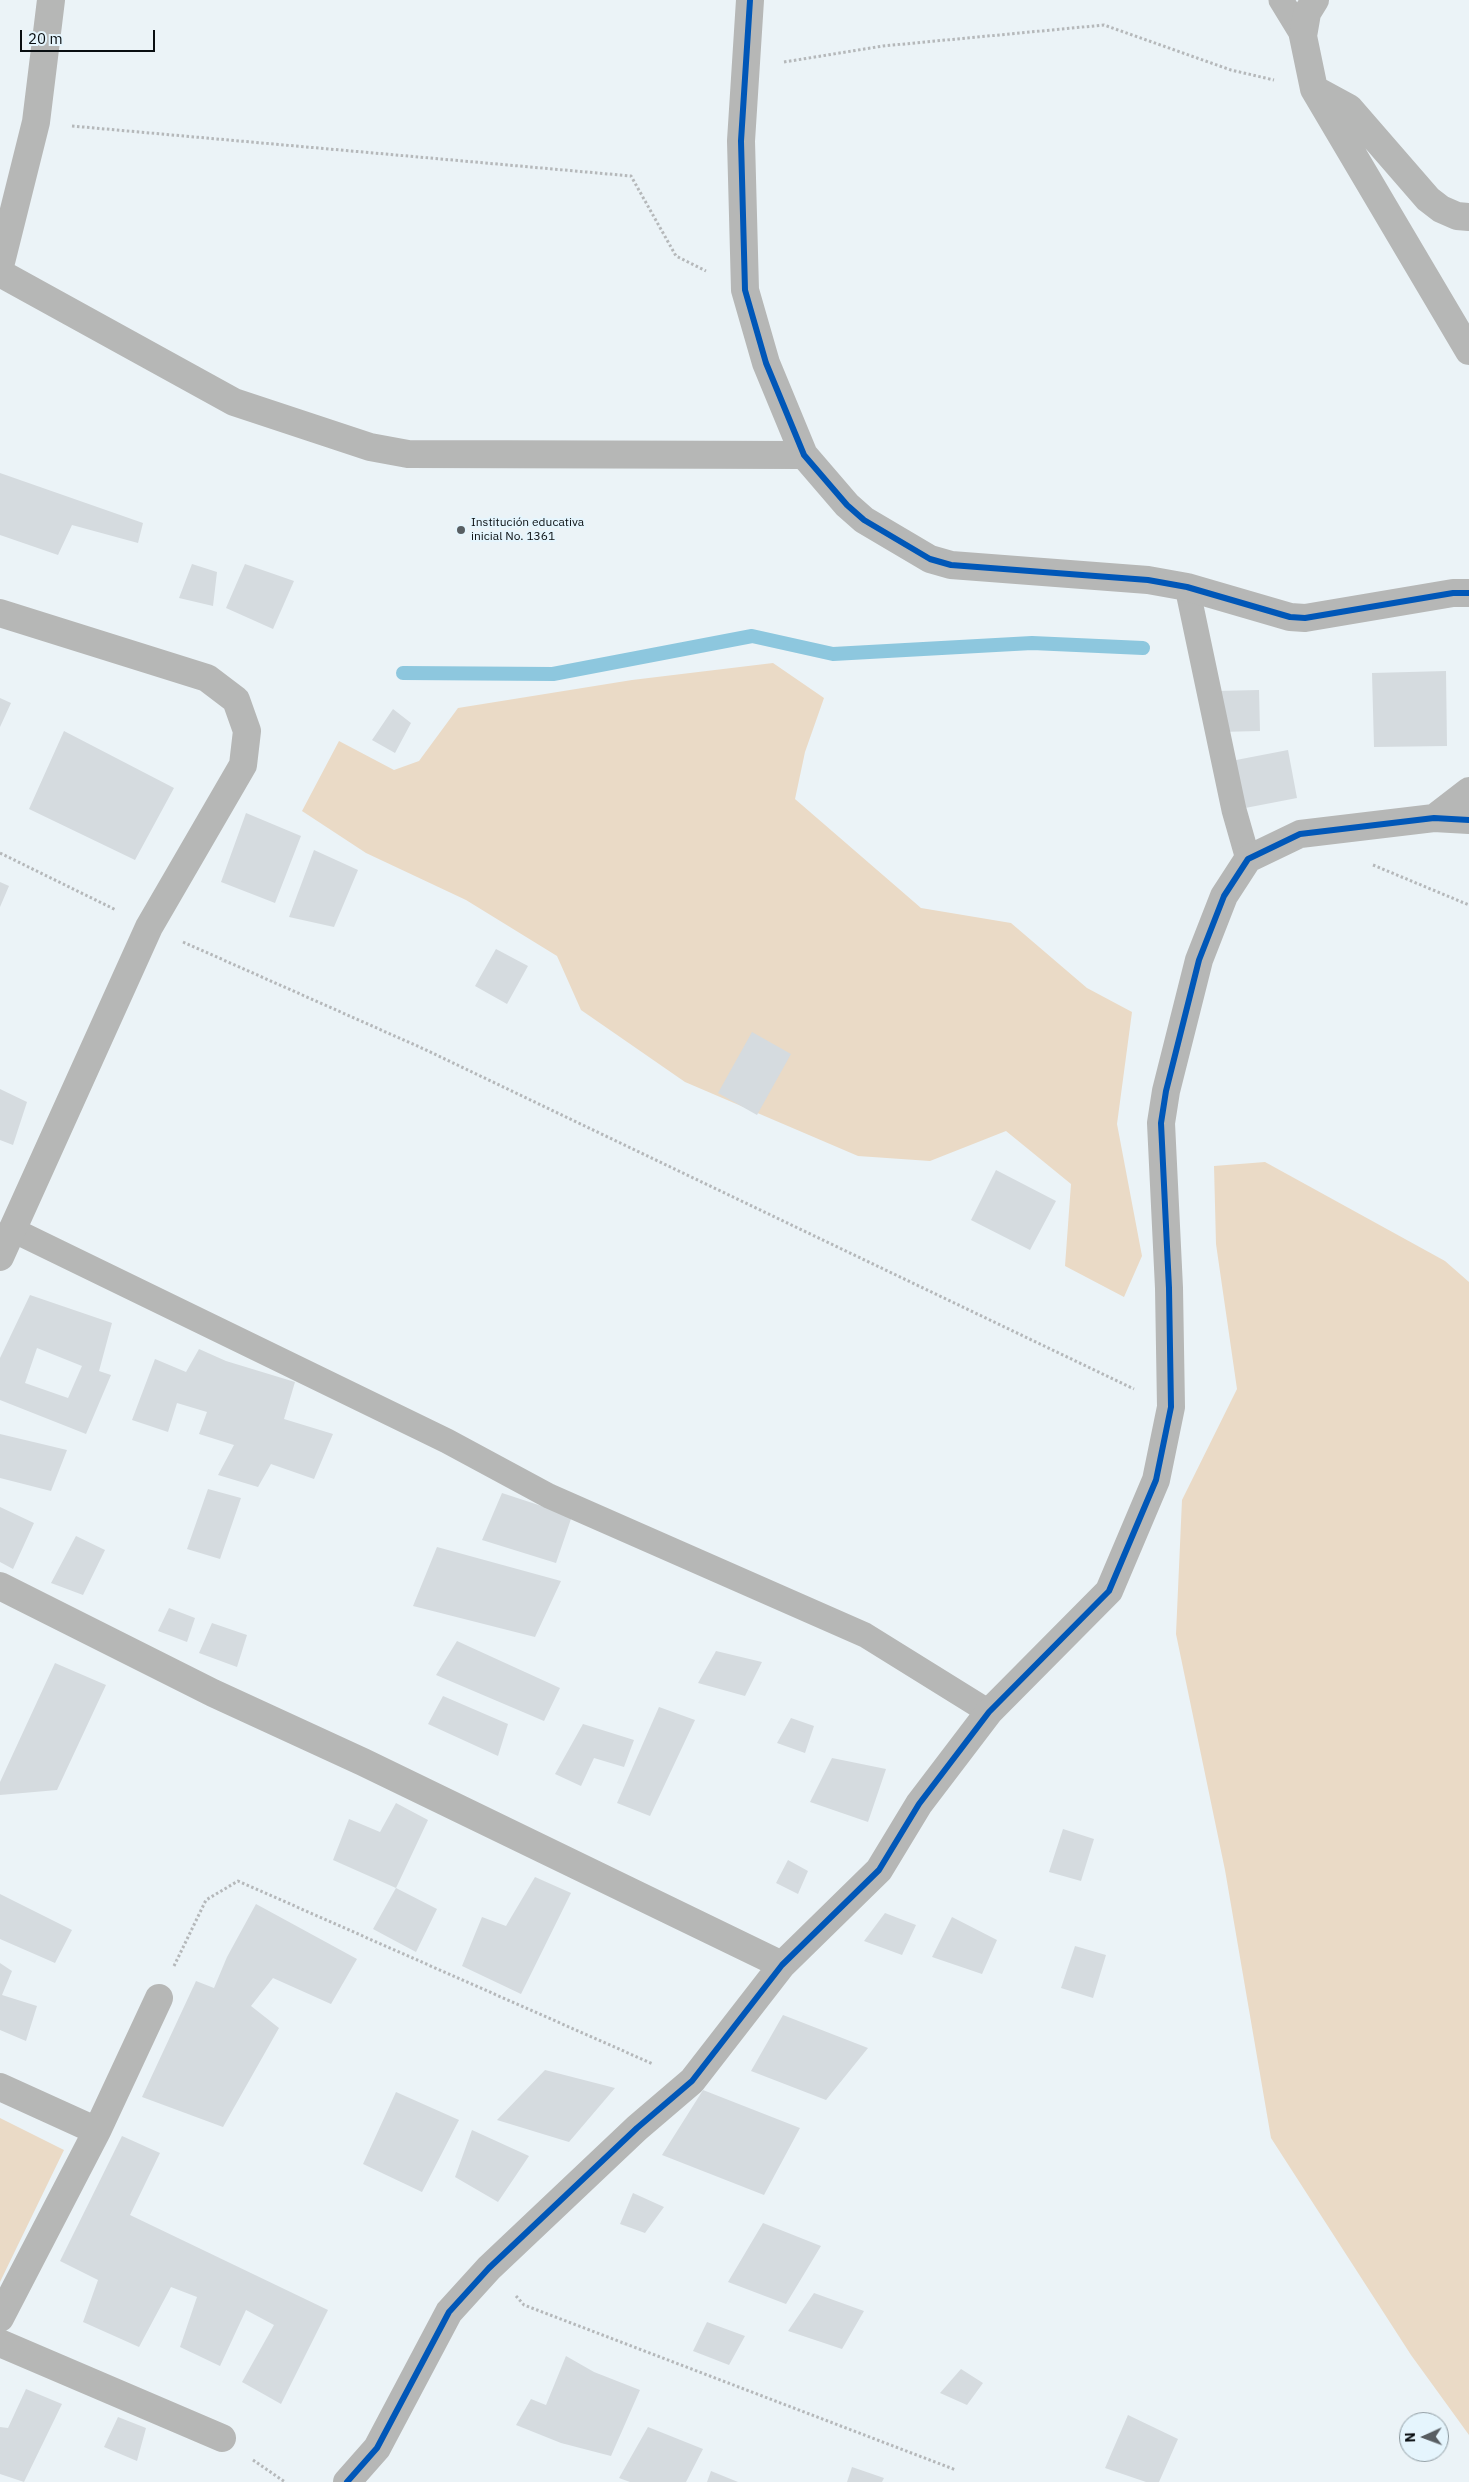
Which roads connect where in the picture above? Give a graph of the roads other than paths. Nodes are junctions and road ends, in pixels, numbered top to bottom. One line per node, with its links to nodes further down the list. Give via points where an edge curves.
1 (51, 0): 8 (street, via 36,122)
2 (750, 0): 11 (street, via 741,141 745,290 766,363)
3 (1281, 0): 5 (lane)
4 (1316, 0): 5 (street, via 1307,13)
5 (1303, 36): 6 (street)
6 (1314, 89): 7 (street, via 1349,108 1428,199 1441,209); 10 (street)
7 (1469, 217)
8 (0, 266)
9 (0, 273): 11 (street, via 234,402 370,447 408,454)
10 (1469, 351)
11 (804, 455): 12 (street, via 864,520 930,559 952,565 1116,577)
12 (1187, 587): 13 (street, via 1290,617 1304,618 1453,593); 18 (lane, via 1234,810)
13 (1469, 594)
14 (0, 613): 19 (street, via 207,678 236,700 247,731 243,764 149,927)
15 (1469, 791): 16 (street)
16 (1434, 818): 17 (street); 18 (street, via 1300,834)
17 (1469, 820)
18 (1248, 859): 22 (street, via 1224,896 1199,960 1166,1091 1162,1124 1171,1407 1156,1480 1109,1591)
19 (11, 1229): 20 (street); 22 (lane, via 447,1441 549,1496 865,1636)
20 (0, 1257)
21 (0, 1586): 23 (street, via 212,1693 363,1762)
22 (989, 1712): 23 (street, via 919,1804 879,1870)
23 (782, 1965): 30 (street, via 692,2081 637,2128 489,2268 449,2312 377,2448)
24 (159, 1998): 26 (street)
25 (0, 2087): 26 (street)
26 (97, 2131): 27 (street)
27 (0, 2318)
28 (0, 2343): 29 (street)
29 (222, 2438)
30 (347, 2482)

